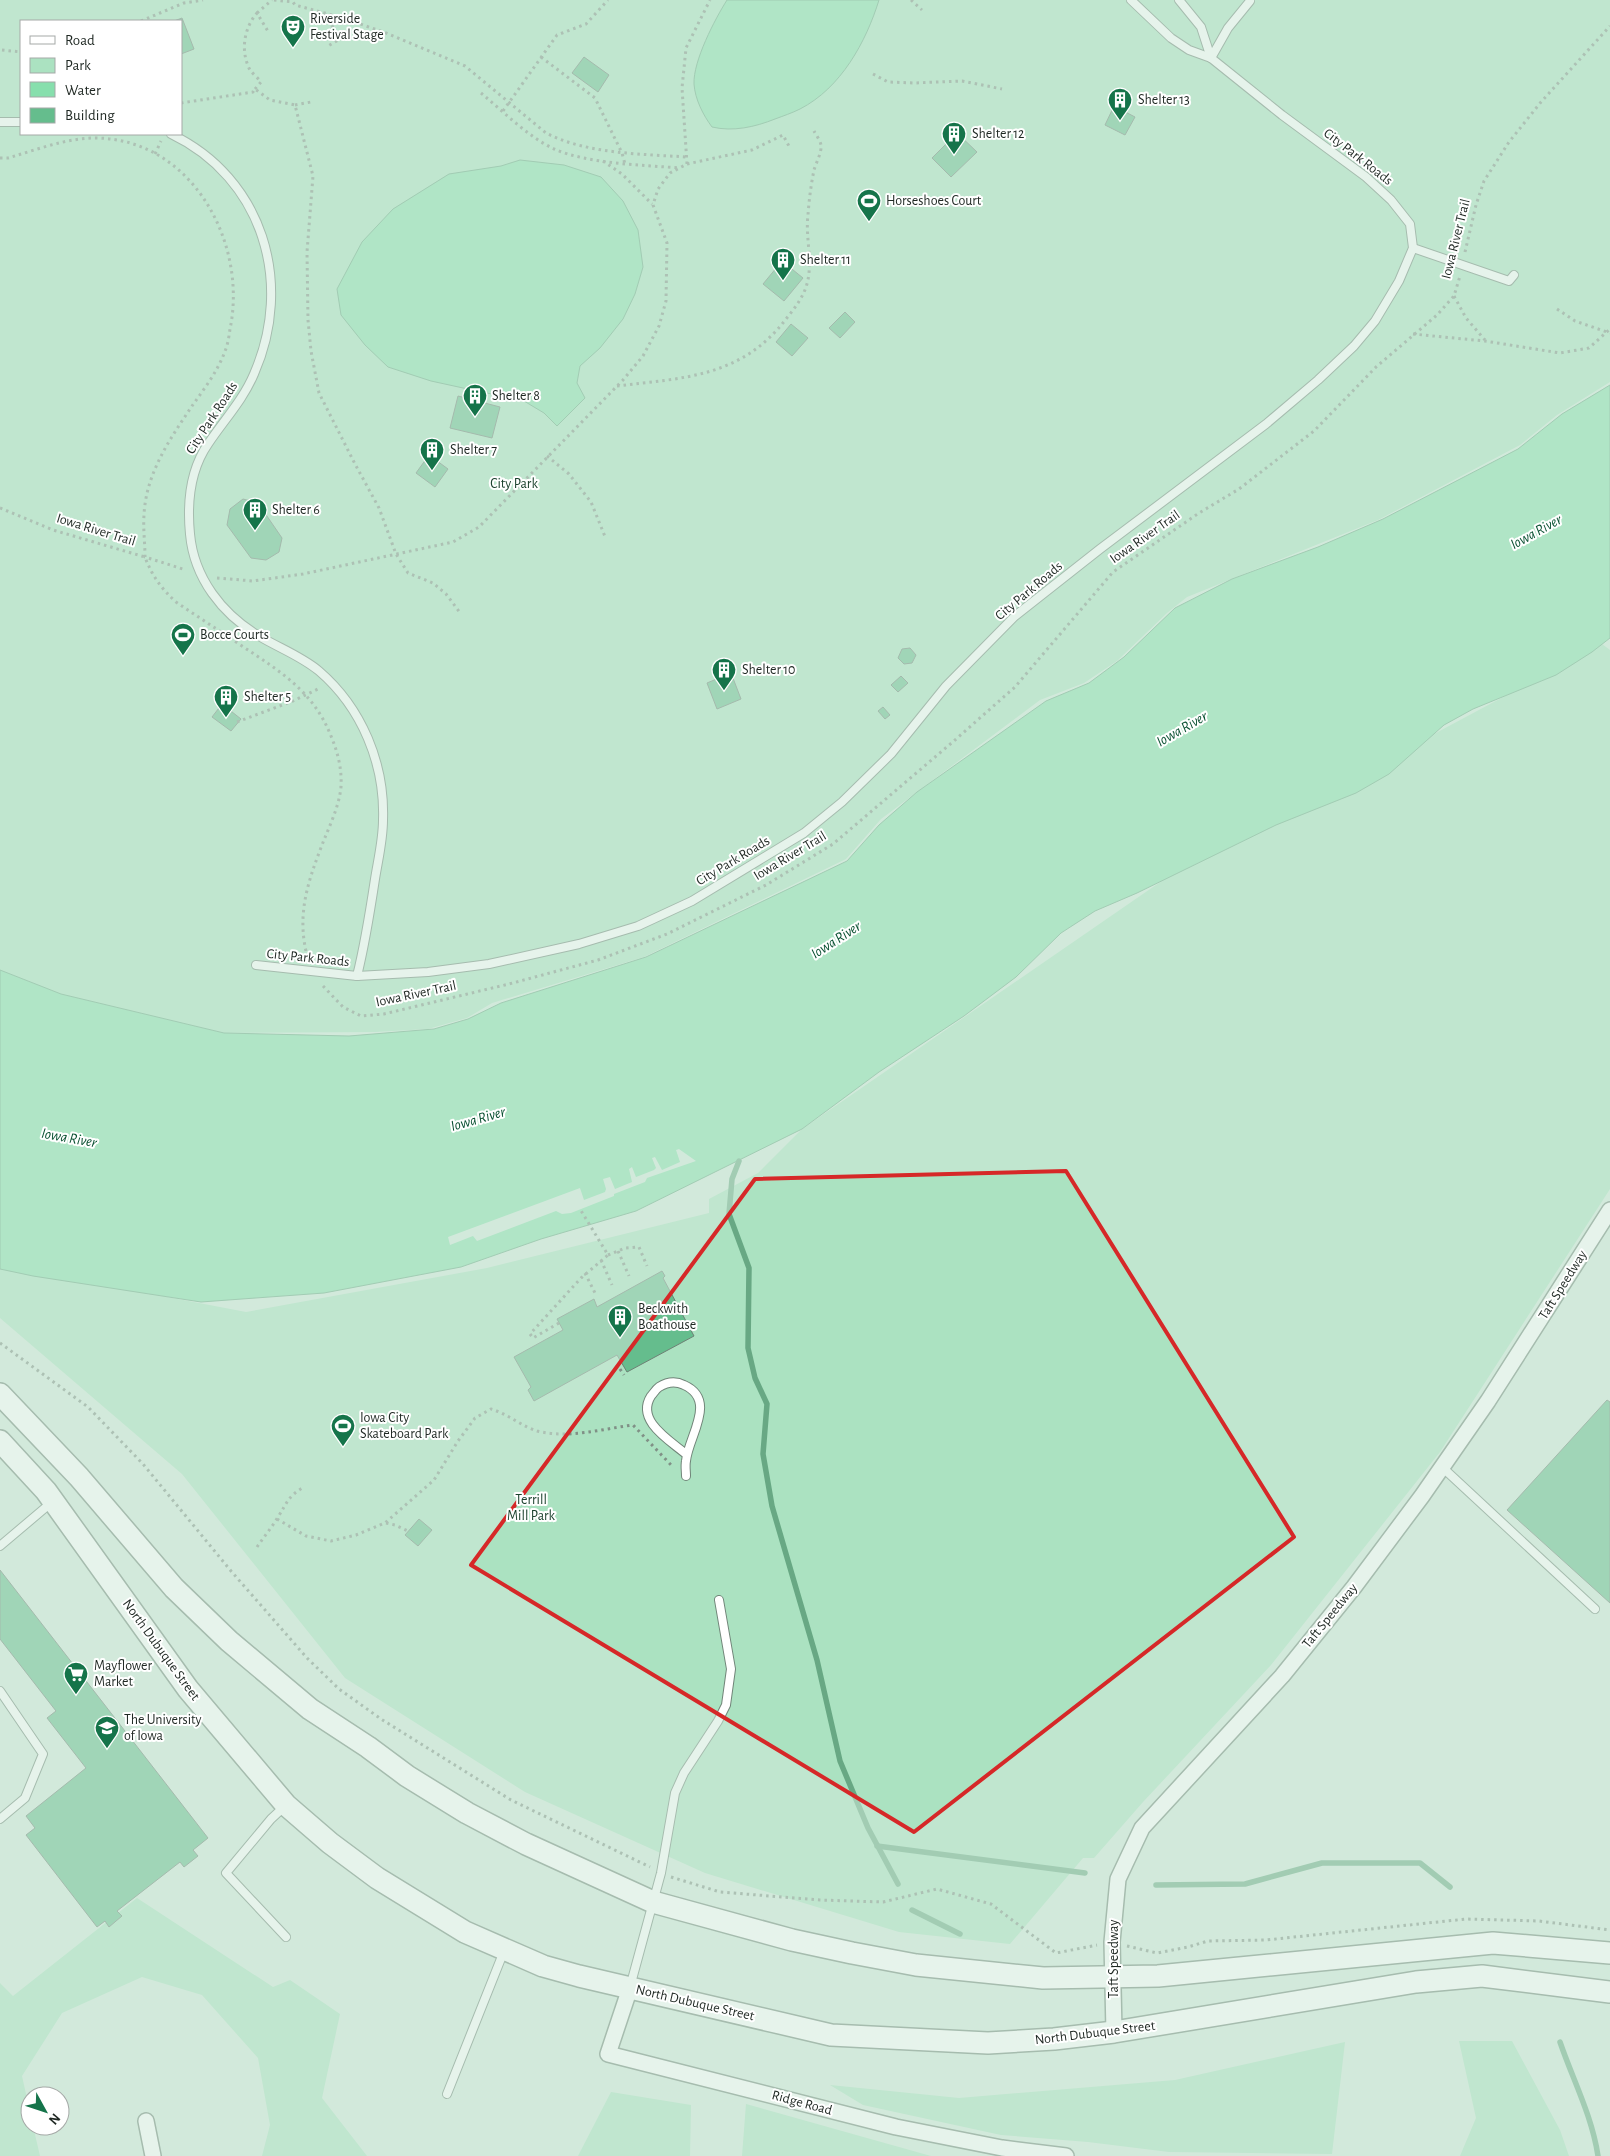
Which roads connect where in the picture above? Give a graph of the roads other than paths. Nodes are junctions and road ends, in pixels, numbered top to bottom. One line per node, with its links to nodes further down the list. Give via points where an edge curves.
1 (1132, 0): 4 (lane, City Park Roads, via 1170,38)
2 (1179, 0): 4 (lane, via 1201,27)
3 (1250, 1): 4 (lane, via 1228,28)
4 (1211, 58): 8 (lane, City Park Roads, via 1366,176 1392,200 1410,224)
5 (0, 122): 6 (lane)
6 (20, 122)
7 (174, 135): 11 (lane, City Park Roads, via 205,154 228,176 246,201 268,252 272,283 270,318 254,374 240,400 206,445 196,468 190,492 190,542 201,575 220,605 237,622 293,653 330,682 358,718 371,745 379,770 383,823 366,939)
8 (1413, 248): 9 (lane, via 1509,281); 11 (lane, City Park Roads, via 1399,282 1375,321 1354,346 1266,424 1015,616 946,686 891,754 842,802 804,833 692,901 638,926 519,958 428,972)
9 (1514, 276)
10 (256, 965): 11 (lane, City Park Roads)
11 (357, 976)
12 (1610, 1210): 16 (street, Taft Speedway)
13 (0, 1394): 25 (main road, via 79,1477 174,1588 228,1640 310,1709 467,1813)
14 (0, 1441): 18 (main road, North Dubuque Street)
15 (687, 1455): 15 (lane, via 699,1420 700,1402 691,1389 674,1382 664,1384 648,1401 647,1413 651,1423); 17 (lane)
16 (1442, 1467): 21 (lane); 29 (street, Taft Speedway, via 1354,1587 1282,1676 1142,1828 1118,1879 1112,1942)
17 (686, 1476)
18 (53, 1501): 19 (lane); 23 (main road, North Dubuque Street, via 188,1689)
19 (0, 1546)
20 (719, 1600): 25 (lane, via 731,1669 726,1705 675,1793)
21 (1595, 1609)
22 (0, 1691): 24 (lane, via 43,1754 25,1798)
23 (286, 1805): 26 (lane, via 226,1873); 27 (main road, North Dubuque Street, via 377,1878 465,1932)
24 (0, 1819)
25 (653, 1902): 29 (main road, via 792,1940 916,1965 1043,1978); 30 (lane)
26 (286, 1937)
27 (504, 1949): 30 (main road, North Dubuque Street, via 543,1966); 33 (lane)
28 (1610, 1953): 29 (main road, via 1493,1943 1158,1976)
29 (1113, 1977): 32 (street, Taft Speedway)
30 (630, 1988): 32 (main road, North Dubuque Street, via 831,2035 988,2043); 36 (street, Ridge Road, via 608,2054 896,2127)
31 (1610, 1992): 32 (main road, North Dubuque Street, via 1482,1976 1416,1982)
32 (1114, 2032)
33 (447, 2094)
34 (146, 2121): 35 (street)
35 (153, 2156)
36 (1066, 2156)

